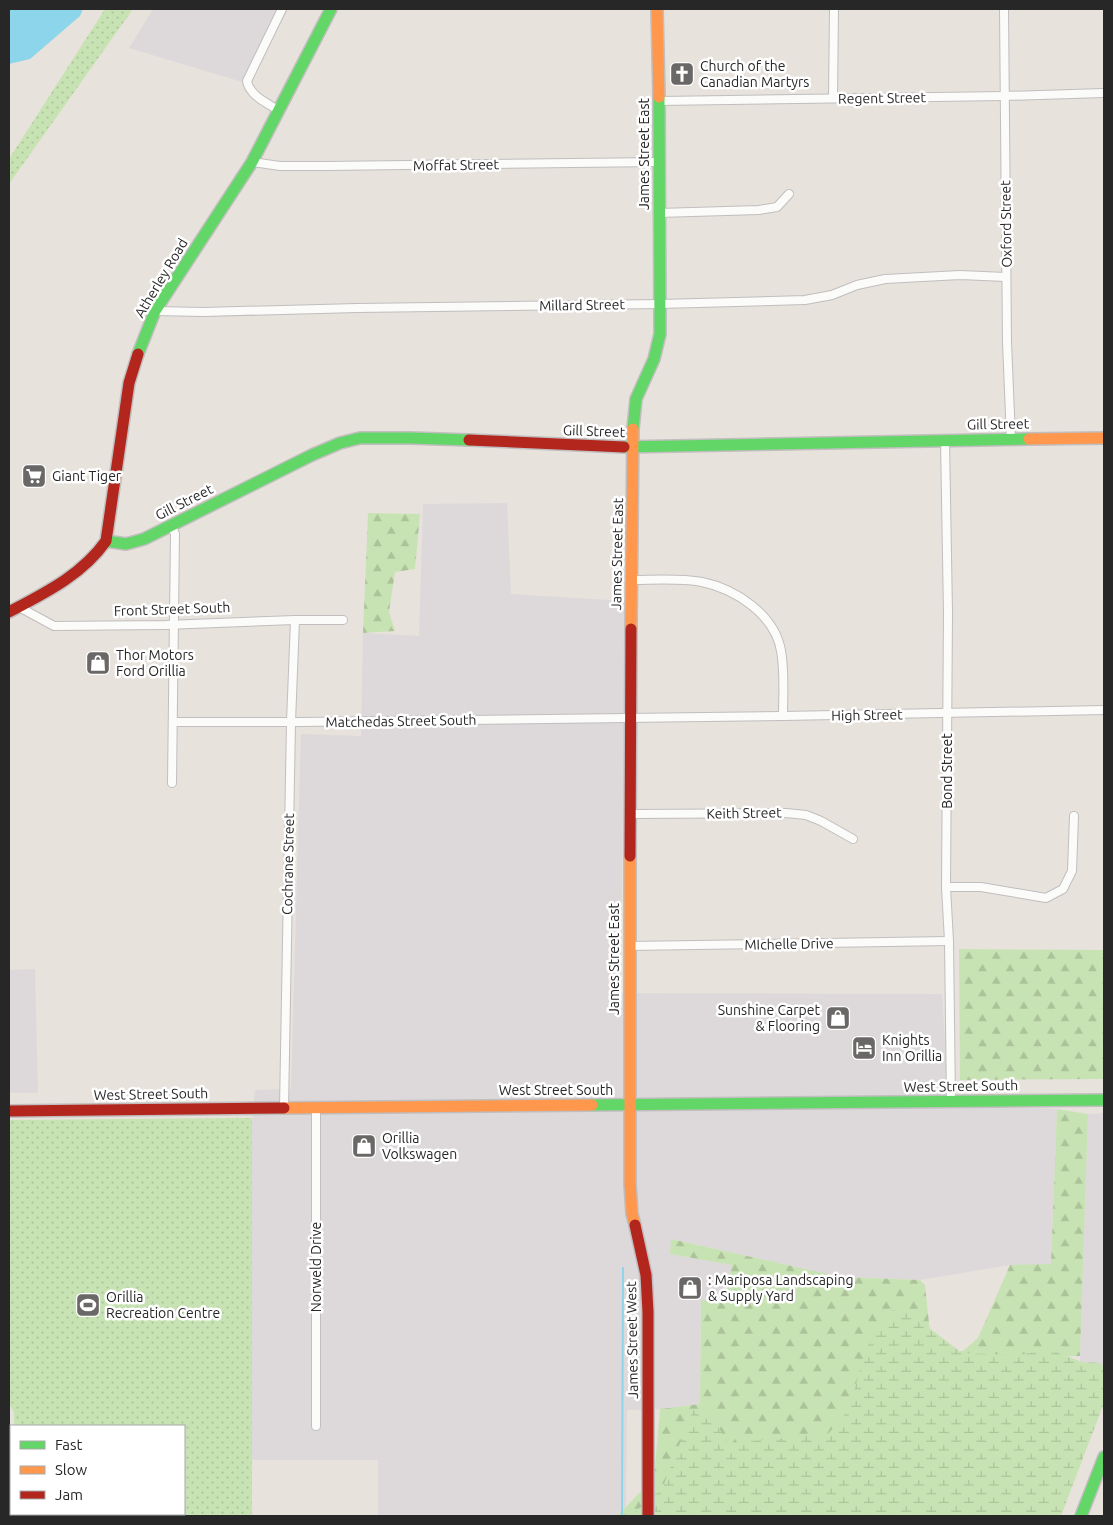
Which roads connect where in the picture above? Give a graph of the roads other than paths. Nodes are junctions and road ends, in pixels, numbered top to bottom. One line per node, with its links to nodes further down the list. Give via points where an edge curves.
1 (282, 9): 10 (street, via 246,81 256,95)
2 (331, 9): 10 (main road, Atherley Road)
3 (657, 9): 9 (main road, James Street East)
4 (834, 9): 8 (street)
5 (1004, 9): 7 (street, Oxford Street)
6 (1104, 93): 7 (street, Regent Street)
7 (1004, 96): 8 (street, Regent Street); 15 (street, Oxford Street)
8 (833, 98): 9 (street, Regent Street)
9 (659, 101): 12 (main road, James Street East)
10 (278, 110): 11 (main road, Atherley Road)
11 (252, 162): 12 (street, Moffat Street, via 326,166); 17 (main road, Atherley Road)
12 (659, 162): 14 (main road, James Street East)
13 (789, 194): 14 (street, via 777,207 759,210)
14 (660, 213): 16 (main road, James Street East)
15 (1006, 277): 16 (street, Millard Street, via 960,275 885,279 805,300); 19 (street, Oxford Street)
16 (660, 304): 17 (street, Millard Street); 21 (main road, James Street East, via 658,347 636,399)
17 (156, 311): 23 (main road, Atherley Road, via 131,375)
18 (1104, 438): 19 (main road, Gill Street)
19 (1011, 439): 20 (main road, Gill Street)
20 (945, 440): 21 (main road, Gill Street); 30 (street, Bond Street)
21 (634, 447): 22 (main road, Gill Street, via 360,438 319,452); 24 (main road, James Street East)
22 (172, 526): 23 (main road, Gill Street, via 129,544); 28 (street, via 175,534)
23 (106, 541): 25 (main road, via 78,572)
24 (632, 580): 31 (street, via 688,580 713,585 756,608 772,626 781,649); 32 (main road, James Street East)
25 (14, 610): 28 (street, Front Street South, via 54,626)
26 (295, 620): 27 (street, Front Street South); 28 (street, Front Street South); 34 (street, Cochrane Street)
27 (343, 620)
28 (174, 625): 33 (street)
29 (1104, 710): 30 (street, High Street)
30 (947, 713): 31 (street, High Street); 39 (street, Bond Street)
31 (783, 716): 32 (street, High Street)
32 (630, 718): 34 (street, Matchedas Street South); 36 (main road, James Street East)
33 (172, 722): 34 (street, Matchedas Street South); 35 (street)
34 (291, 722): 45 (street, Cochrane Street)
35 (172, 783)
36 (630, 814): 38 (street, Keith Street, via 806,815); 41 (main road, James Street East)
37 (1074, 816): 39 (street, via 1072,872 1063,889 1046,898 982,887)
38 (852, 839)
39 (946, 887): 40 (street, Bond Street)
40 (949, 941): 41 (street, MIchelle Drive); 43 (street, Bond Street)
41 (629, 946): 44 (main road, James Street East)
42 (1104, 1100): 43 (main road, West Street South)
43 (951, 1102): 44 (main road, West Street South)
44 (630, 1104): 46 (main road, West Street South); 50 (main road, James Street West, via 630,1200 646,1275 648,1312)
45 (284, 1108): 46 (main road, West Street South); 47 (main road, West Street South)
46 (316, 1108): 48 (street, Norweld Drive)
47 (9, 1111)
48 (316, 1426)
49 (1104, 1457): 51 (main road)
50 (648, 1516)
51 (1081, 1516)

